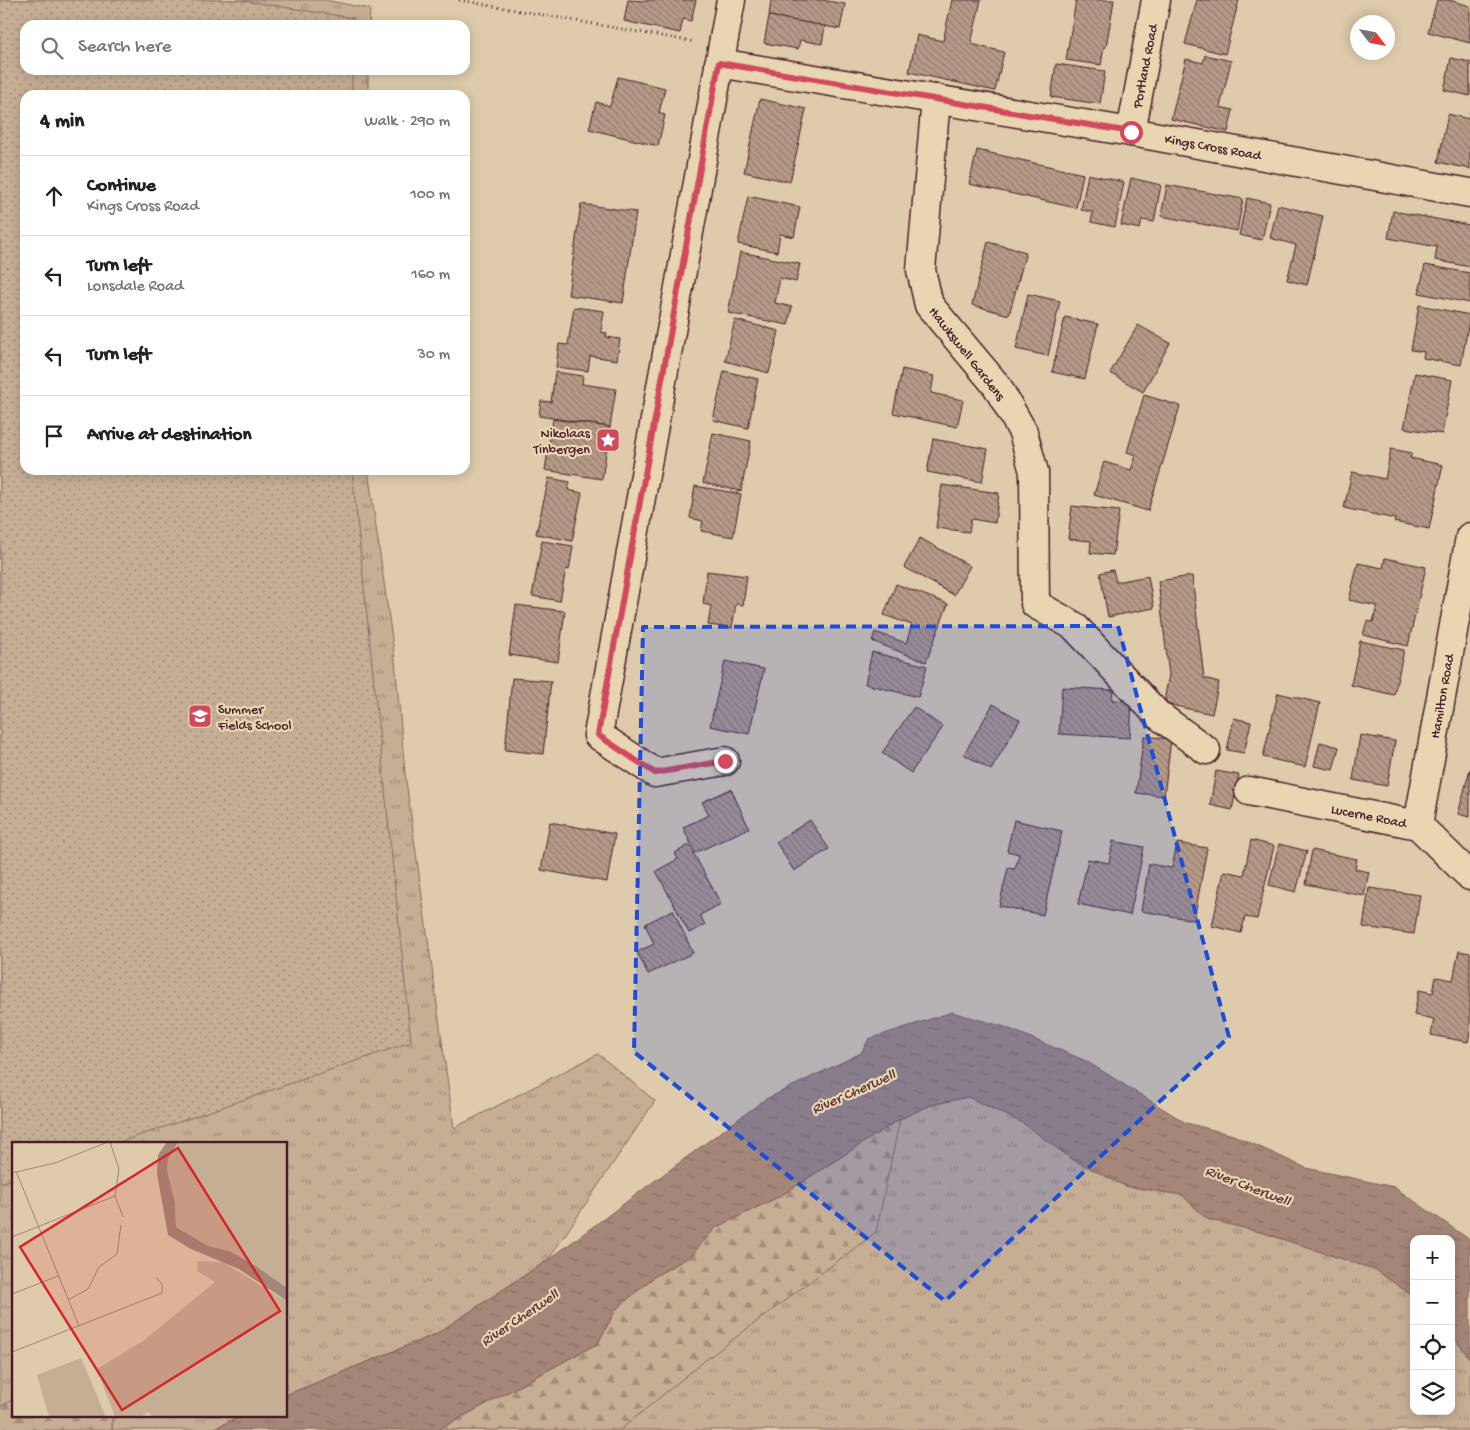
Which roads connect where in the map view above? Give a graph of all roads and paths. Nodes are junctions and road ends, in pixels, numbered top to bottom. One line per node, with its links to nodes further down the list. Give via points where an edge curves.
1 (459, 0): 4 (path, via 703,43)
2 (731, 0): 4 (street)
3 (1156, 0): 6 (street, Portland Road)
4 (719, 63): 5 (street, Kings Cross Road); 10 (street, via 598,735 655,773)
5 (936, 99): 6 (street, Kings Cross Road); 9 (street, Hawkswell Gardens, via 921,270 929,305 997,386 1023,432 1034,472 1035,604 1074,626 1158,715)
6 (1131, 132): 7 (street, Kings Cross Road)
7 (1470, 193)
8 (1470, 537): 12 (street, Hamilton Road)
9 (1206, 750)
10 (725, 761)
11 (1249, 791): 12 (street, Lucerne Road)
12 (1418, 825): 13 (street, Lucerne Road)
13 (1470, 876)

